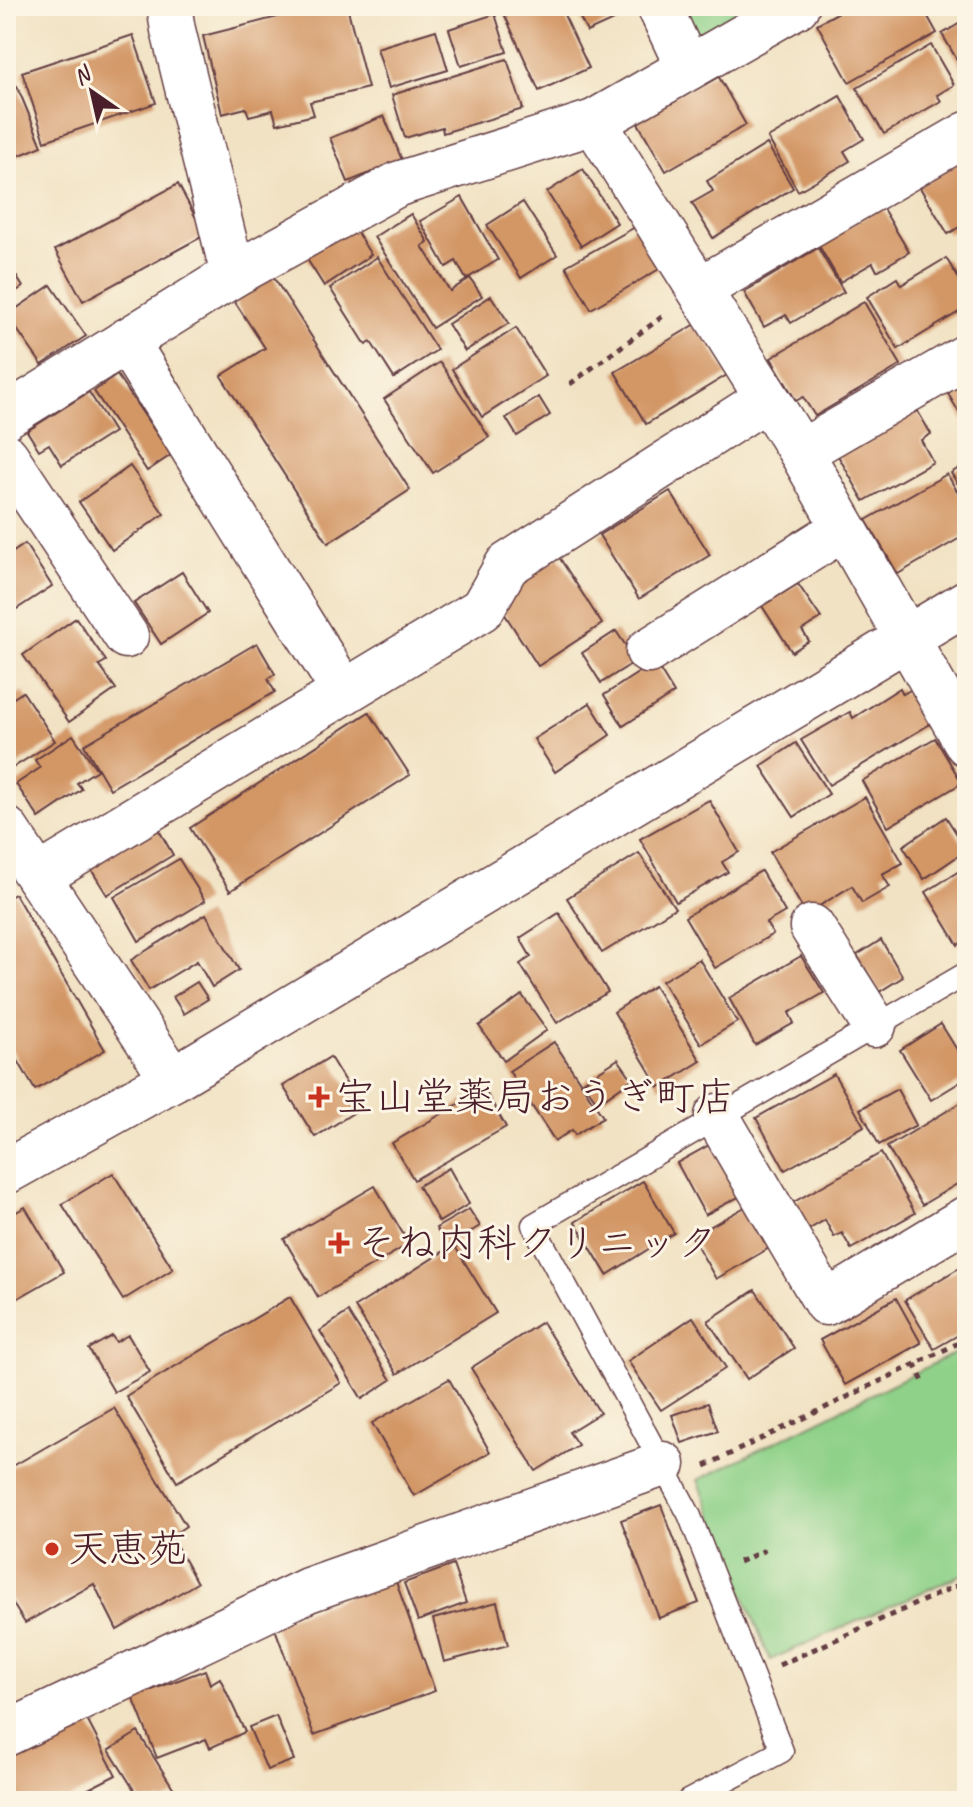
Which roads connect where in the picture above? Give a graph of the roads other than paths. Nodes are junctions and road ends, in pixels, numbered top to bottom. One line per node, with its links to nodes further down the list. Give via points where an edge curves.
1 (169, 6): 7 (street)
2 (659, 6): 4 (street)
3 (797, 6): 4 (street)
4 (688, 68): 5 (street)
5 (594, 122): 7 (street, via 398,184); 8 (street)
6 (967, 134): 8 (street)
7 (233, 275): 9 (street)
8 (700, 289): 11 (street)
9 (126, 341): 12 (street); 20 (street)
10 (967, 356): 13 (street)
11 (766, 399): 13 (street); 20 (street, via 507,565 482,609)
12 (6, 416)
13 (801, 452): 15 (street)
14 (6, 456): 17 (street)
15 (844, 528): 18 (street); 19 (street)
16 (967, 602): 18 (street)
17 (126, 636)
18 (906, 639): 21 (street); 27 (street)
19 (648, 651)
20 (344, 692): 23 (street)
21 (967, 744)
22 (6, 829): 23 (street)
23 (38, 877): 27 (street)
24 (812, 927): 26 (street)
25 (967, 973): 26 (lane)
26 (874, 1025): 28 (lane)
27 (173, 1079): 29 (street)
28 (717, 1116): 30 (street, via 826,1303); 31 (lane, via 533,1225)
29 (6, 1172)
30 (967, 1218)
31 (668, 1473): 32 (street, via 308,1590); 33 (lane, via 782,1751)
32 (6, 1734)
33 (688, 1801)

